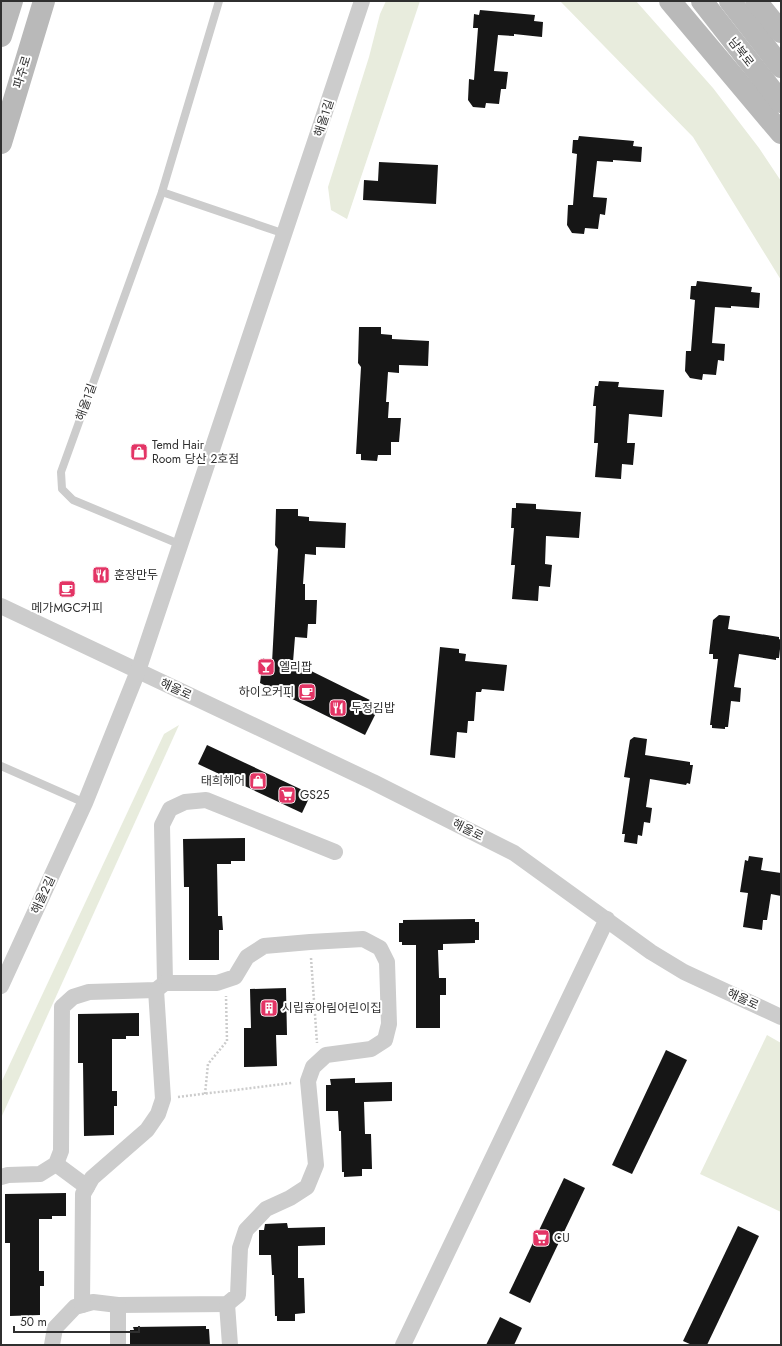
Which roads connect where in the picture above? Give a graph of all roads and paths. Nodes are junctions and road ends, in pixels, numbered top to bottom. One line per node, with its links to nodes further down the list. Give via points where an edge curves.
1 (12, 1): 10 (main road)
2 (44, 1): 14 (main road, 파주로)
3 (219, 1): 15 (lane, 해올1길)
4 (362, 1): 16 (street, 해올1길)
5 (670, 1): 13 (main road)
6 (702, 1): 12 (main road, 남북로)
7 (730, 1): 11 (main road, 남북로)
8 (756, 1): 9 (main road)
9 (781, 32)
10 (1, 36)
11 (781, 67)
12 (781, 102)
13 (781, 133)
14 (1, 143)
15 (162, 192): 16 (lane); 17 (lane, 해올1길, via 61,472 62,489 73,500)
16 (285, 234): 17 (street, 해올1길)
17 (180, 544): 19 (street, 해올1길)
18 (1, 606): 19 (street, 해올로)
19 (138, 671): 21 (street, 해올2길); 23 (street, 해올로, via 373,782 514,853)
20 (1, 766): 21 (lane)
21 (85, 803): 26 (street, 해올2길)
22 (335, 852): 27 (street, via 206,800 185,802 170,809 162,825)
23 (607, 919): 28 (street, 해올로, via 651,952 684,972); 42 (street)
24 (310, 942): 25 (street, via 264,946 247,957 235,977); 29 (path); 29 (street, via 363,939 380,948 387,962 390,1024 385,1040 370,1049 326,1056)
25 (226, 980): 27 (street); 31 (path, via 227,1041 208,1064)
26 (1, 986)
27 (160, 986): 32 (street); 33 (street, via 89,992 73,997 62,1007 61,1151)
28 (781, 1017)
29 (318, 1062): 30 (street, via 313,1066)
30 (308, 1081): 31 (path); 36 (street, via 316,1165 307,1187 266,1209 246,1230 240,1248 238,1295)
31 (205, 1094): 32 (path)
32 (163, 1099): 35 (street, via 158,1114 147,1130 92,1178)
33 (56, 1164): 34 (street, via 40,1174); 35 (street)
34 (1, 1177)
35 (87, 1187): 37 (street, via 82,1194)
36 (227, 1304): 38 (street); 41 (street)
37 (82, 1305): 38 (street, via 93,1302); 39 (street, via 75,1307 55,1328)
38 (118, 1305): 40 (street)
39 (52, 1345)
40 (118, 1345)
41 (230, 1345)
42 (403, 1345)

